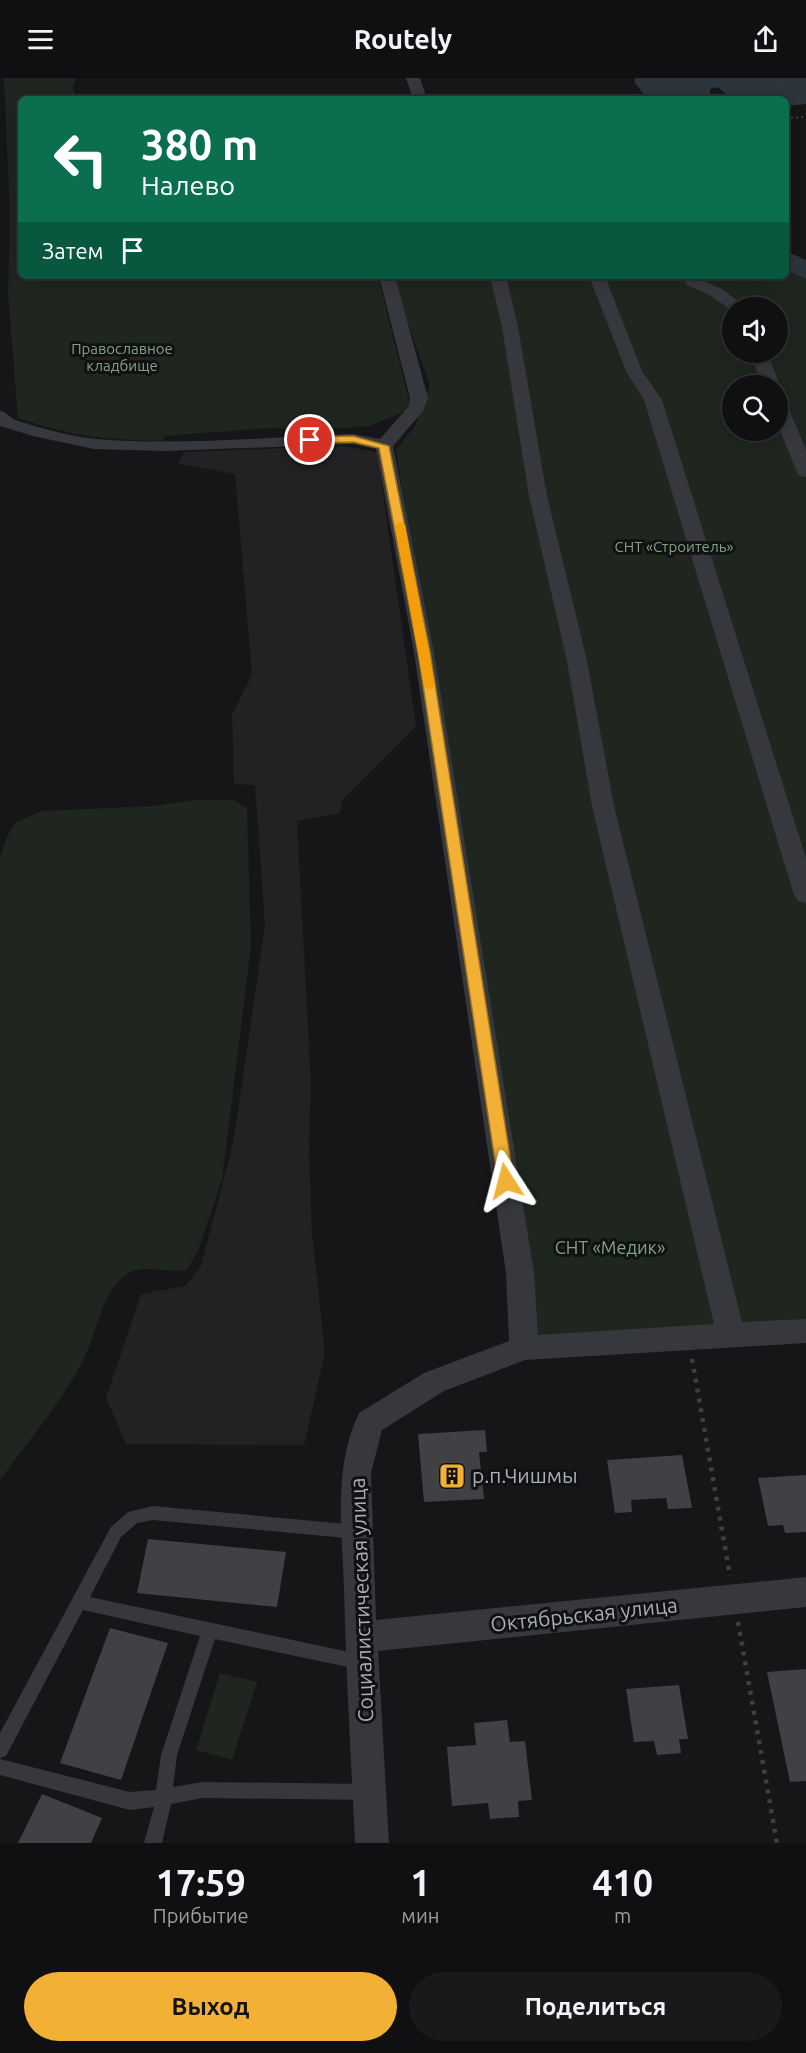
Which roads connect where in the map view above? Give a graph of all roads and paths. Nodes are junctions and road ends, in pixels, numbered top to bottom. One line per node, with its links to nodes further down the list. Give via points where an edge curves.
1 (413, 78): 2 (street)
2 (419, 96)
3 (806, 117): 4 (path)
4 (789, 118)
5 (388, 279): 12 (street, via 419,398 417,407)
6 (499, 279): 16 (street, via 538,496 577,661 603,806)
7 (598, 279): 14 (street, via 634,371 653,400)
8 (692, 279): 9 (street)
9 (723, 297)
10 (0, 416): 12 (street, via 5,422 33,431 94,444 165,446 353,439)
11 (788, 429): 13 (street)
12 (384, 446): 17 (street, via 424,652 520,1273)
13 (806, 472)
14 (806, 895)
15 (806, 1331): 16 (street, Социалистическая улица)
16 (731, 1335): 17 (street, Социалистическая улица)
17 (524, 1348): 19 (street, Социалистическая улица, via 434,1382 369,1422 356,1473)
18 (690, 1350): 21 (path)
19 (358, 1532): 22 (lane, via 142,1514 125,1522 116,1532); 24 (street, Социалистическая улица)
20 (806, 1592): 21 (street, Октябрьская улица)
21 (735, 1600): 24 (street, Октябрьская улица); 31 (path)
22 (79, 1602): 23 (lane); 25 (lane)
23 (210, 1630): 24 (lane); 28 (lane, via 169,1755)
24 (362, 1650): 27 (street, Социалистическая улица)
25 (0, 1749)
26 (0, 1767): 28 (lane, via 130,1801)
27 (369, 1792): 28 (lane, via 203,1790); 30 (street, Социалистическая улица)
28 (164, 1796): 29 (lane)
29 (153, 1843)
30 (372, 1843)
31 (777, 1843)

